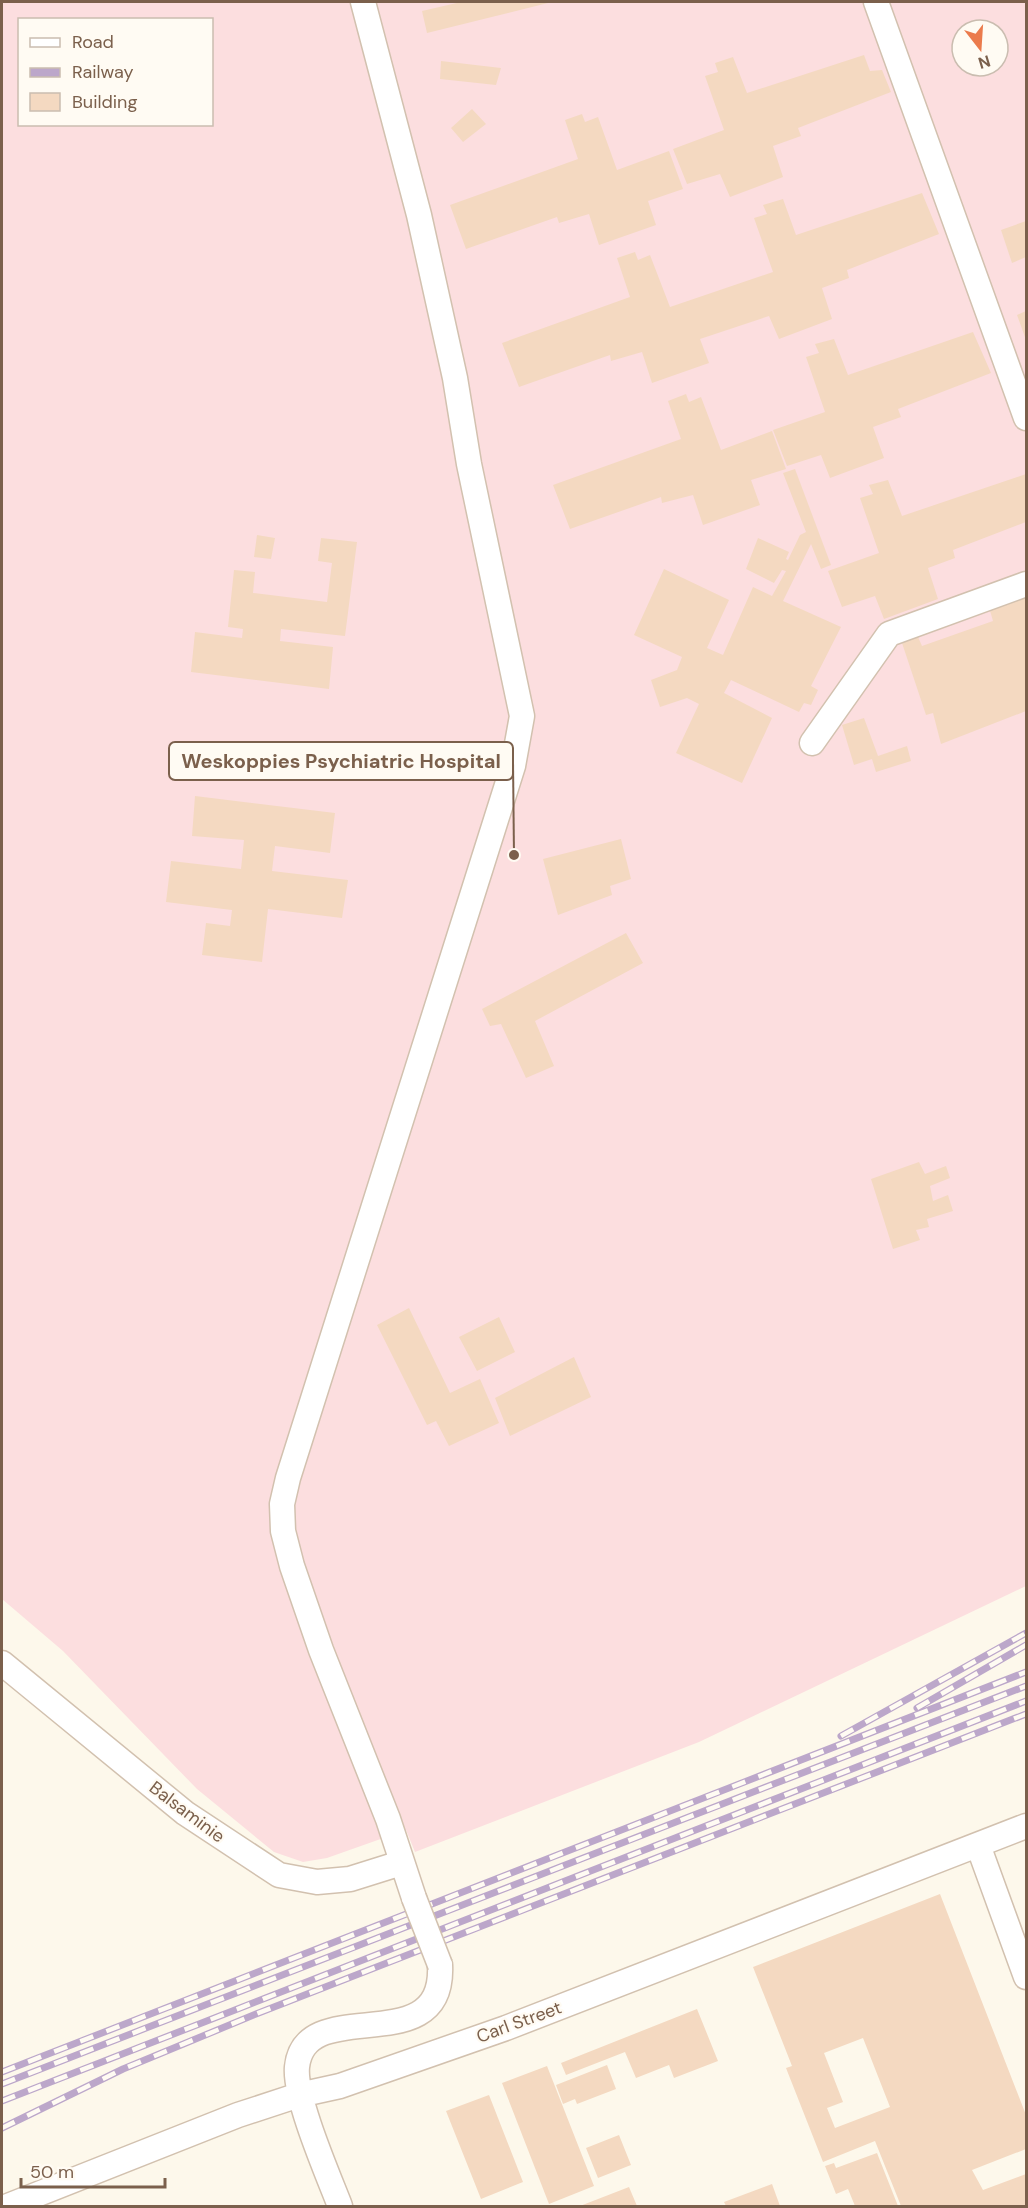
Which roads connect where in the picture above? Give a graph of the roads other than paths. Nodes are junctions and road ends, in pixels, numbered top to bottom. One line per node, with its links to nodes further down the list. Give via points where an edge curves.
1 (363, 2): 9 (street, via 428,249 456,378 499,618 522,716 513,766 282,1504 283,1531 292,1566)
2 (876, 2): 3 (street)
3 (1026, 418)
4 (1026, 584): 5 (street, via 889,634)
5 (812, 743)
6 (2, 1663): 9 (street, Balsaminie, via 185,1813 279,1875 317,1882 350,1879)
7 (1026, 1826): 8 (street, Carl Street)
8 (978, 1845): 10 (street); 11 (street, Carl Street, via 506,2028 340,2086)
9 (401, 1863): 11 (street, bridge, via 440,1965 436,1995 421,2013 320,2034 309,2041 297,2069)
10 (1026, 1977)
11 (299, 2095): 12 (street, Carl Street, via 142,2151); 13 (street)
12 (8, 2206)
13 (340, 2206)

